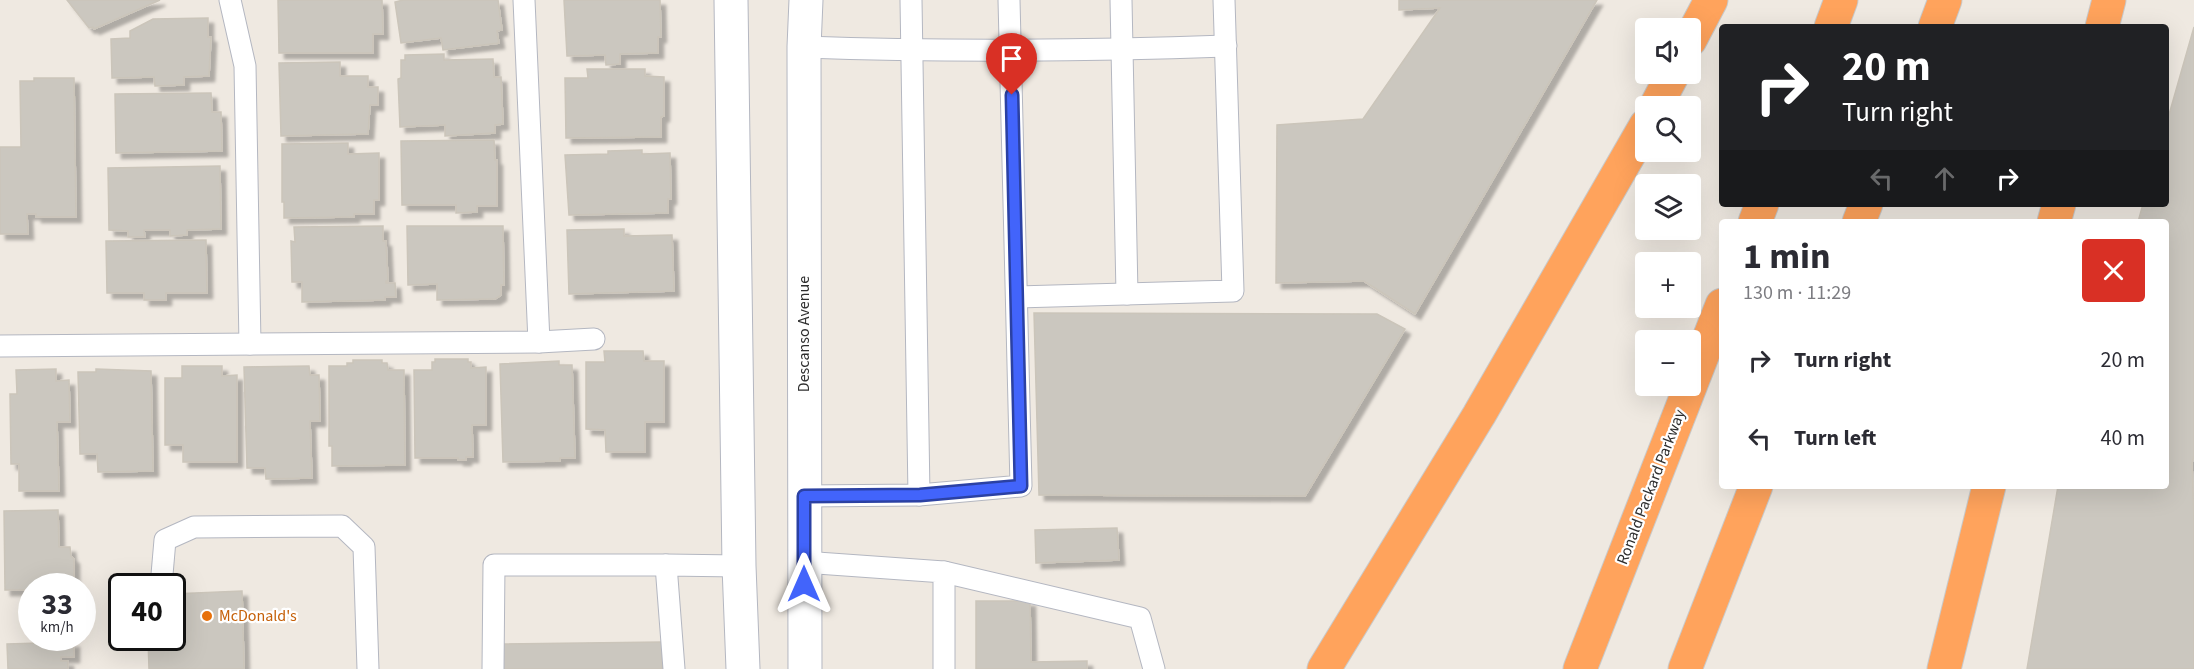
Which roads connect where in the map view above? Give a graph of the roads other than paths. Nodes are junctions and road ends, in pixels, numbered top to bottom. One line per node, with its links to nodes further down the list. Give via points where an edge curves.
1 (230, 0): 28 (lane, via 245,66)
2 (524, 0): 27 (lane)
3 (731, 0): 36 (street)
4 (806, 0): 18 (street, Descanso Avenue)
5 (911, 0): 20 (lane)
6 (1010, 0): 21 (lane)
7 (1120, 0): 19 (lane)
8 (1224, 0): 17 (lane)
9 (1711, 0): 13 (highway)
10 (1841, 0): 14 (highway)
11 (1945, 0): 15 (highway)
12 (2109, 0): 16 (highway)
13 (1701, 19)
14 (1832, 24)
15 (1936, 24)
16 (2103, 24)
17 (1226, 46): 19 (lane); 23 (lane, via 1233,291)
18 (804, 47): 20 (lane); 33 (street, Descanso Avenue)
19 (1121, 50): 21 (lane); 23 (lane)
20 (912, 51): 21 (lane); 32 (lane)
21 (1011, 51): 24 (lane)
22 (1635, 144): 46 (highway, via 1479,415)
23 (1127, 294): 24 (lane)
24 (1017, 297): 32 (lane, via 1021,486)
25 (1719, 313): 47 (highway, Ronald Packard Parkway)
26 (594, 339): 27 (lane)
27 (539, 342): 28 (lane)
28 (250, 344): 29 (lane)
29 (0, 346)
30 (1755, 489): 48 (highway)
31 (1988, 489): 49 (highway)
32 (920, 495): 33 (lane)
33 (804, 496): 34 (street, Descanso Avenue)
34 (803, 562): 37 (lane); 43 (street, Descanso Avenue)
35 (666, 565): 36 (lane); 40 (lane, via 494,565); 41 (lane)
36 (739, 566): 42 (street)
37 (944, 572): 44 (lane); 45 (lane, via 1140,618)
38 (162, 573): 39 (lane, via 165,540 194,527 342,526 364,547)
39 (368, 669)
40 (493, 669)
41 (674, 669)
42 (742, 669)
43 (805, 669)
44 (944, 669)
45 (1154, 669)
46 (1324, 669)
47 (1580, 669)
48 (1684, 669)
49 (1944, 669)

